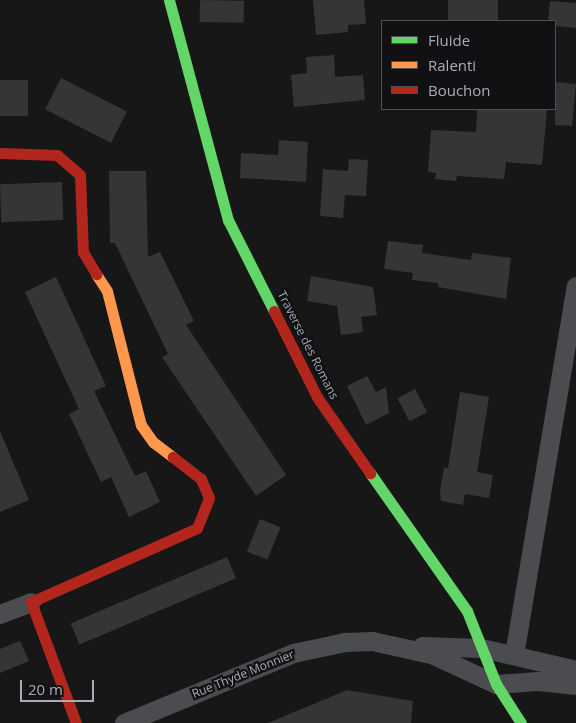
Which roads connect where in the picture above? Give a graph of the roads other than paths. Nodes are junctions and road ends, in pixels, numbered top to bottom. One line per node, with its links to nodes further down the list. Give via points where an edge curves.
1 (169, 0): 7 (street, Traverse des Romans, via 228,220 318,397 467,611)
2 (0, 153): 4 (street, via 57,155 80,175 84,252 107,292 141,424 153,442 201,479 209,498 197,528)
3 (576, 286): 8 (street)
4 (31, 602): 5 (street); 12 (street)
5 (0, 614)
6 (396, 645): 7 (street, Rue Thyde Monnier); 10 (street, Rue Thyde Monnier, via 432,654); 13 (street, Rue Thyde Monnier, via 345,642 293,653)
7 (481, 648): 8 (street, Rue Thyde Monnier); 10 (street, Traverse des Romans)
8 (514, 655): 9 (street, Rue Thyde Monnier)
9 (576, 670)
10 (496, 684): 11 (street, via 538,681); 14 (street, Traverse des Romans)
11 (576, 685)
12 (76, 723)
13 (124, 723)
14 (521, 723)

